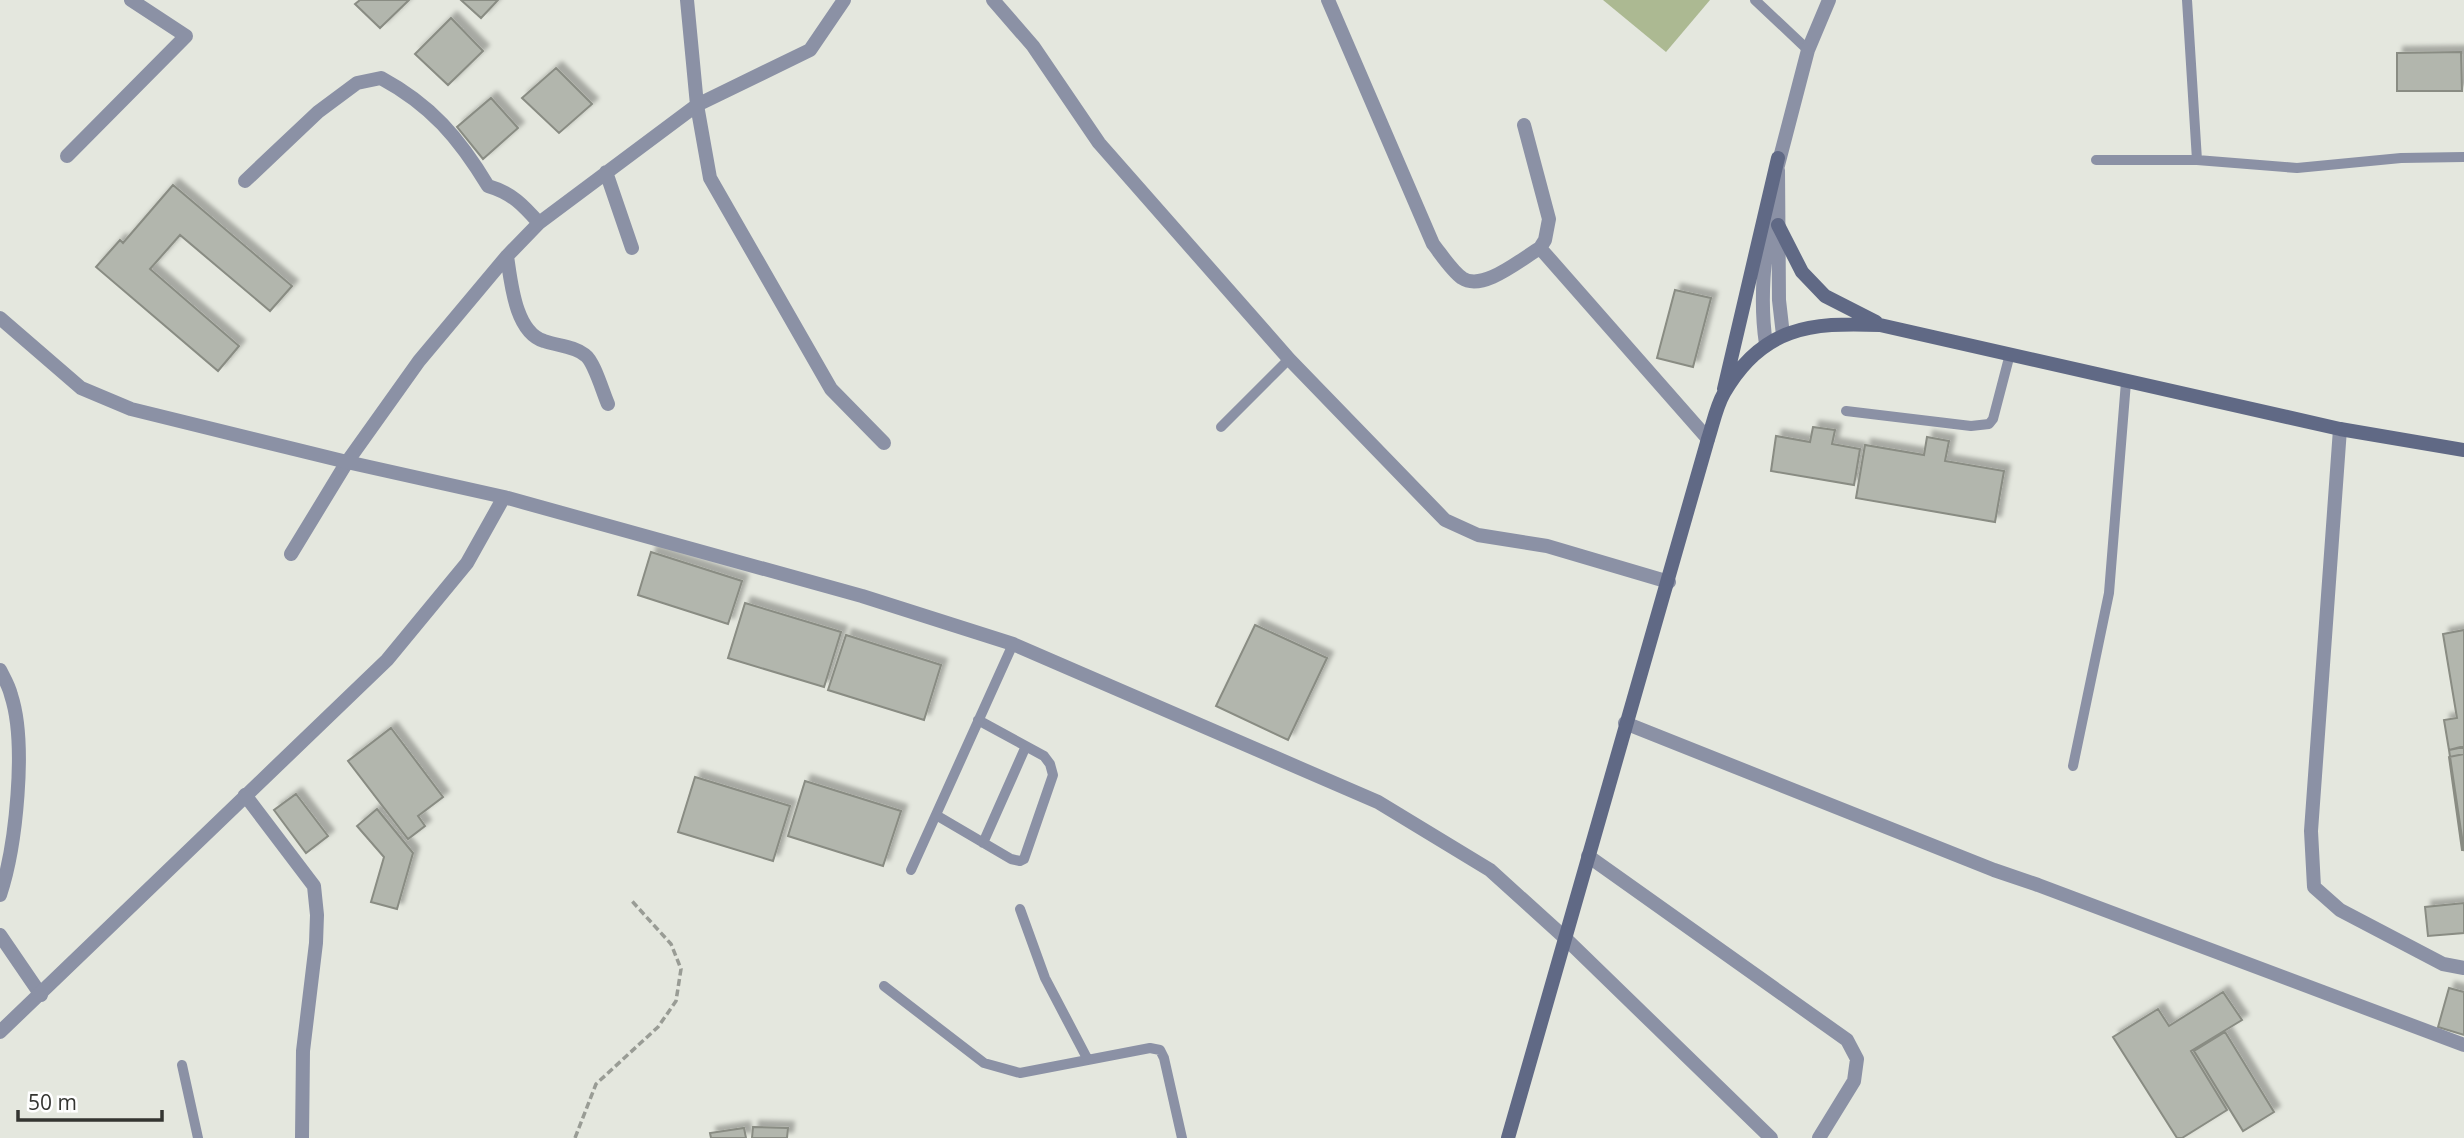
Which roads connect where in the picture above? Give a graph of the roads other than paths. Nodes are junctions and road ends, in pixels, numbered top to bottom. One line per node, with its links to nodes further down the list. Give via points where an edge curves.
1 (131, 0): 12 (street, via 186,36)
2 (687, 0): 10 (street)
3 (844, 0): 10 (street, via 810,51)
4 (993, 0): 29 (street, via 1033,46 1099,143)
5 (1328, 0): 22 (street, via 1433,244 1461,277 1486,281)
6 (1755, 0): 9 (lane)
7 (1829, 0): 9 (street)
8 (2187, 0): 16 (lane)
9 (1808, 50): 14 (street)
10 (697, 105): 17 (street); 37 (street, via 710,178 831,389)
11 (1524, 125): 22 (street, via 1549,219)
12 (67, 156)
13 (2464, 157): 16 (lane, via 2297,168)
14 (1778, 159): 20 (street); 27 (street, via 1762,283); 31 (main road)
15 (2096, 160): 16 (lane)
16 (2197, 160)
17 (606, 172): 19 (street); 21 (street)
18 (245, 181): 19 (street, via 318,112 357,83 381,78 434,113 488,186 519,200)
19 (539, 223): 23 (street)
20 (1777, 225): 25 (main road, via 1802,272 1825,296); 26 (street)
21 (632, 248)
22 (1540, 248): 36 (street)
23 (507, 256): 32 (street, via 516,307 529,330 541,341 588,356); 39 (street, via 419,362)
24 (0, 318): 39 (street, via 81,388 131,410)
25 (1880, 325): 26 (main road, via 1836,323); 28 (main road)
26 (1783, 335): 27 (main road)
27 (1766, 344): 31 (main road, via 1741,368)
28 (2010, 355): 30 (main road); 33 (lane, via 1989,424 1971,426)
29 (1289, 359): 34 (lane); 42 (street, via 1445,520 1478,535 1547,546)
30 (2126, 382): 35 (main road); 48 (lane, via 2109,593)
31 (1723, 395): 36 (main road)
32 (608, 404)
33 (1846, 411)
34 (1221, 427)
35 (2340, 429): 38 (main road); 58 (street, via 2311,831 2314,887 2340,910 2443,964)
36 (1708, 439): 42 (main road)
37 (884, 443)
38 (2464, 450)
39 (347, 462): 40 (street); 41 (street)
40 (505, 497): 43 (street, via 862,596); 49 (street, via 467,563 387,660)
41 (291, 554)
42 (1669, 582): 46 (main road)
43 (1013, 644): 45 (lane); 57 (street, via 1378,802 1490,870)
44 (0, 670): 54 (street, via 18,726 19,779)
45 (978, 720): 47 (lane); 50 (lane)
46 (1625, 723): 52 (main road); 62 (street, via 1994,870)
47 (1026, 746): 51 (lane); 51 (lane, via 1044,756 1053,775 1024,859 1011,859)
48 (2073, 766)
49 (245, 795): 60 (street); 66 (street, via 314,886 316,943 303,1051)
50 (936, 815): 51 (lane); 53 (lane)
51 (983, 843)
52 (1588, 856): 57 (main road); 70 (street, via 1847,1040 1857,1059 1854,1081)
53 (911, 870)
54 (0, 895)
55 (1020, 909): 63 (lane, via 1045,978)
56 (0, 936): 60 (street)
57 (1564, 937): 68 (main road); 69 (street)
58 (2464, 968)
59 (884, 986): 63 (lane, via 984,1063 1020,1073)
60 (41, 995): 61 (street)
61 (0, 1032)
62 (2464, 1045)
63 (1088, 1060): 67 (lane, via 1160,1050)
64 (182, 1065): 65 (lane)
65 (198, 1138)
66 (302, 1138)
67 (1182, 1138)
68 (1508, 1138)
69 (1771, 1138)
70 (1819, 1138)

